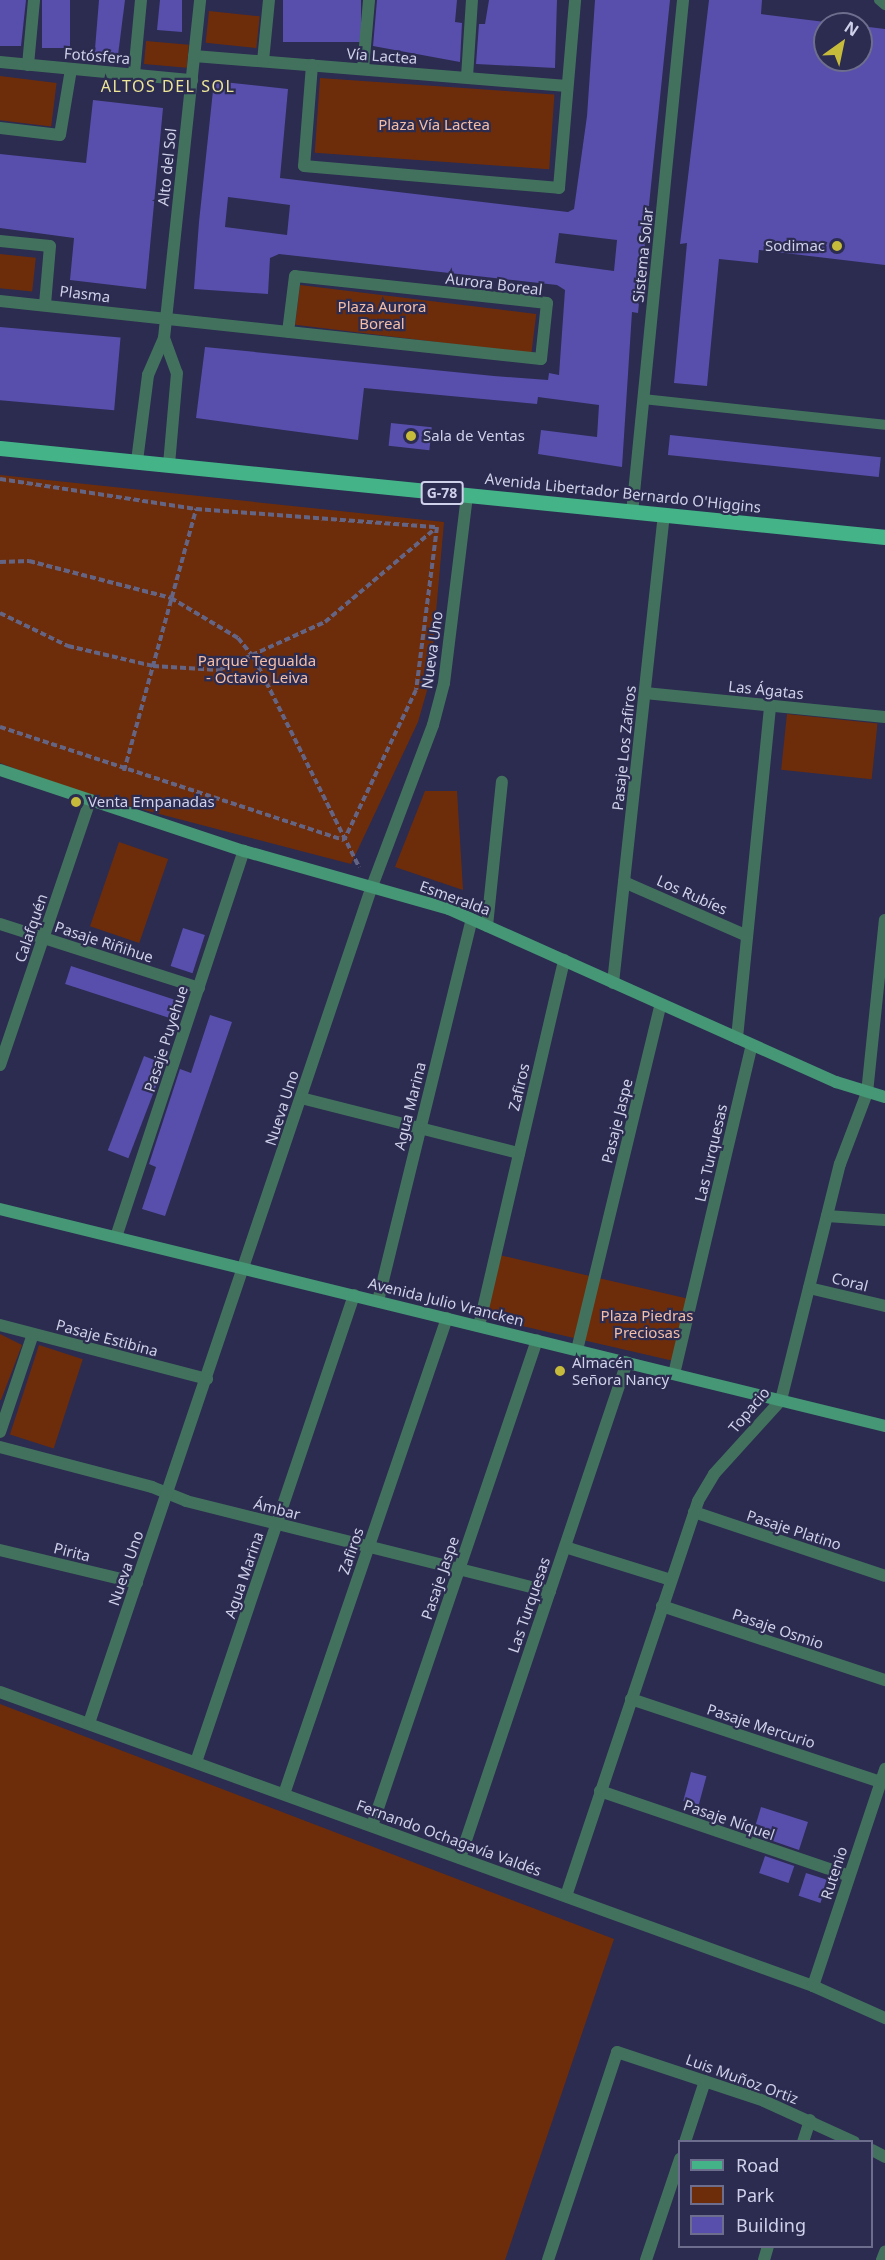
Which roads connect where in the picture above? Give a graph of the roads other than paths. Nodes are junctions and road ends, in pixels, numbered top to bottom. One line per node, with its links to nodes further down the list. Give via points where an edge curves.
1 (34, 0): 14 (street)
2 (141, 0): 18 (street)
3 (200, 0): 11 (street, Alto del Sol)
4 (269, 0): 12 (street)
5 (369, 0): 17 (street)
6 (472, 0): 19 (street)
7 (575, 0): 21 (street)
8 (683, 0): 29 (street, Sistema Solar)
9 (879, 0): 10 (lane)
10 (885, 5)
11 (194, 56): 12 (street, Vía Lactea); 20 (street, Alto del Sol)
12 (263, 61): 15 (street, Vía Lactea)
13 (0, 62): 14 (street, Fotósfera)
14 (28, 65): 16 (street, Fotósfera)
15 (312, 65): 17 (street, Vía Lactea); 21 (street, via 304,166 559,188)
16 (71, 69): 18 (street, Fotósfera); 22 (street, via 60,135)
17 (363, 69): 19 (street, Vía Lactea)
18 (134, 74): 20 (street, Fotósfera)
19 (467, 77): 21 (street, Vía Lactea)
20 (192, 80): 26 (street, Alto del Sol)
21 (567, 86)
22 (0, 128)
23 (0, 242): 25 (street, via 50,246)
24 (0, 301): 25 (street, Plasma)
25 (45, 304): 26 (street, Plasma)
26 (166, 318): 27 (street, Aurora Boreal); 28 (street, Alto del Sol)
27 (288, 332): 27 (street, Aurora Boreal, via 295,276 547,303 541,359)
28 (165, 338): 32 (street, Alto del Sol, via 148,375); 33 (street, Alto del Sol, via 177,372)
29 (643, 399): 30 (lane); 35 (street, Sistema Solar)
30 (885, 425)
31 (0, 448): 32 (main road, Avenida Libertador Bernardo O'Higgins / G-78)
32 (137, 461): 33 (main road, Avenida Libertador Bernardo O'Higgins / G-78)
33 (169, 465): 34 (main road, Avenida Libertador Bernardo O'Higgins / G-78)
34 (467, 495): 35 (main road, Avenida Libertador Bernardo O'Higgins / G-78); 46 (street, Nueva Uno, via 441,698)
35 (633, 513): 36 (main road, Avenida Libertador Bernardo O'Higgins / G-78)
36 (664, 516): 37 (main road, Avenida Libertador Bernardo O'Higgins / G-78); 38 (street, Pasaje Los Zafiros)
37 (885, 537)
38 (645, 693): 39 (street, Las Ágatas); 45 (street, Pasaje Los Zafiros)
39 (770, 705): 40 (street, Las Ágatas); 51 (street)
40 (885, 717)
41 (0, 770): 43 (street, Esmeralda)
42 (502, 782): 50 (street)
43 (90, 800): 44 (street, Esmeralda); 52 (street, Calafquén)
44 (244, 851): 46 (street, Esmeralda); 56 (street, Pasaje Puyehue)
45 (624, 882): 51 (street, Los Rubíes); 55 (street, Pasaje Los Zafiros)
46 (371, 889): 47 (street, Esmeralda); 63 (street, Nueva Uno)
47 (472, 919): 50 (street, Esmeralda); 64 (street, Agua Marina)
48 (885, 920): 53 (street, Topacio)
49 (0, 924): 52 (street, Pasaje Riñihue)
50 (488, 926): 54 (street, Esmeralda)
51 (747, 936): 58 (street)
52 (43, 938): 56 (street, Pasaje Riñihue); 60 (street, Calafquén)
53 (883, 955): 61 (street, Topacio)
54 (564, 960): 55 (street, Esmeralda); 65 (street, Zafiros)
55 (613, 983): 57 (street, Esmeralda)
56 (199, 988): 69 (street, Pasaje Puyehue)
57 (661, 1004): 58 (street, Esmeralda); 80 (street, Pasaje Jaspe)
58 (737, 1038): 59 (street, Esmeralda)
59 (752, 1045): 61 (street, Esmeralda); 82 (street, Las Turquesas)
60 (1, 1062)
61 (867, 1093): 62 (street, Esmeralda); 67 (street, Topacio)
62 (885, 1097)
63 (301, 1098): 64 (street); 70 (street, Nueva Uno)
64 (421, 1128): 65 (street); 73 (street, Agua Marina)
65 (519, 1153): 77 (street, Zafiros)
66 (0, 1209): 69 (street, Avenida Julio Vrancken)
67 (827, 1216): 68 (street); 71 (street, Topacio)
68 (885, 1220)
69 (116, 1237): 70 (street, Avenida Julio Vrancken)
70 (244, 1269): 72 (street, Avenida Julio Vrancken); 83 (street, Nueva Uno)
71 (809, 1288): 74 (street, Coral); 84 (street, Topacio)
72 (354, 1296): 73 (street, Avenida Julio Vrancken); 90 (street, Agua Marina)
73 (378, 1301): 75 (street, Avenida Julio Vrancken)
74 (885, 1306)
75 (447, 1318): 77 (street, Avenida Julio Vrancken); 91 (street, Zafiros)
76 (0, 1325): 78 (street, Pasaje Estibina)
77 (478, 1326): 79 (street, Avenida Julio Vrancken)
78 (33, 1334): 83 (street, Pasaje Estibina); 86 (street)
79 (537, 1340): 80 (street, Avenida Julio Vrancken); 94 (street, Pasaje Jaspe)
80 (577, 1350): 81 (street, Avenida Julio Vrancken)
81 (627, 1362): 82 (street, Avenida Julio Vrancken); 92 (street, Las Turquesas)
82 (674, 1374): 84 (street, Avenida Julio Vrancken)
83 (207, 1379): 88 (street, Nueva Uno)
84 (781, 1400): 85 (street, Avenida Julio Vrancken); 89 (street, Topacio, via 714,1474)
85 (885, 1425)
86 (0, 1432)
87 (0, 1447): 88 (street, Ámbar)
88 (167, 1494): 90 (street, Ámbar); 97 (street, Nueva Uno)
89 (694, 1512): 95 (street, Pasaje Platino); 96 (street, Topacio)
90 (277, 1524): 91 (street, Ámbar); 104 (street, Agua Marina)
91 (368, 1547): 94 (street, Ámbar); 108 (street, Zafiros)
92 (565, 1547): 96 (street); 98 (street, Las Turquesas)
93 (0, 1550): 97 (street, Pirita)
94 (459, 1570): 98 (street, Ámbar); 109 (street, Pasaje Jaspe)
95 (885, 1576)
96 (671, 1580): 99 (street, Topacio)
97 (137, 1583): 103 (street, Nueva Uno)
98 (550, 1592): 110 (street, Las Turquesas)
99 (662, 1606): 100 (street, Pasaje Osmio); 102 (street, Topacio)
100 (885, 1680)
101 (0, 1692): 103 (street, Fernando Ochagavía Valdés)
102 (631, 1699): 106 (street, Pasaje Mercurio); 107 (street, Topacio)
103 (89, 1723): 104 (street, Fernando Ochagavía Valdés)
104 (196, 1762): 108 (street, Fernando Ochagavía Valdés)
105 (885, 1769): 106 (street, Rutenio)
106 (881, 1782): 111 (street, Rutenio)
107 (600, 1791): 111 (street, Pasaje Níquel); 112 (street, Topacio)
108 (284, 1794): 109 (street, Fernando Ochagavía Valdés)
109 (372, 1826): 110 (street, Fernando Ochagavía Valdés)
110 (460, 1858): 112 (street, Fernando Ochagavía Valdés)
111 (849, 1876): 113 (street, Rutenio)
112 (566, 1896): 113 (street, Fernando Ochagavía Valdés)
113 (813, 1986): 114 (street, Fernando Ochagavía Valdés)
114 (885, 2018)
115 (705, 2081): 116 (street, Luis Muñoz Ortiz); 117 (street); 122 (street, Luis Muñoz Ortiz, via 617,2052)
116 (810, 2120): 118 (street); 119 (street, Luis Muñoz Ortiz)
117 (687, 2140)
118 (804, 2140)
119 (850, 2140)
120 (678, 2165): 123 (street)
121 (885, 2252): 124 (street)
122 (548, 2260)
123 (646, 2260)
124 (882, 2260)

